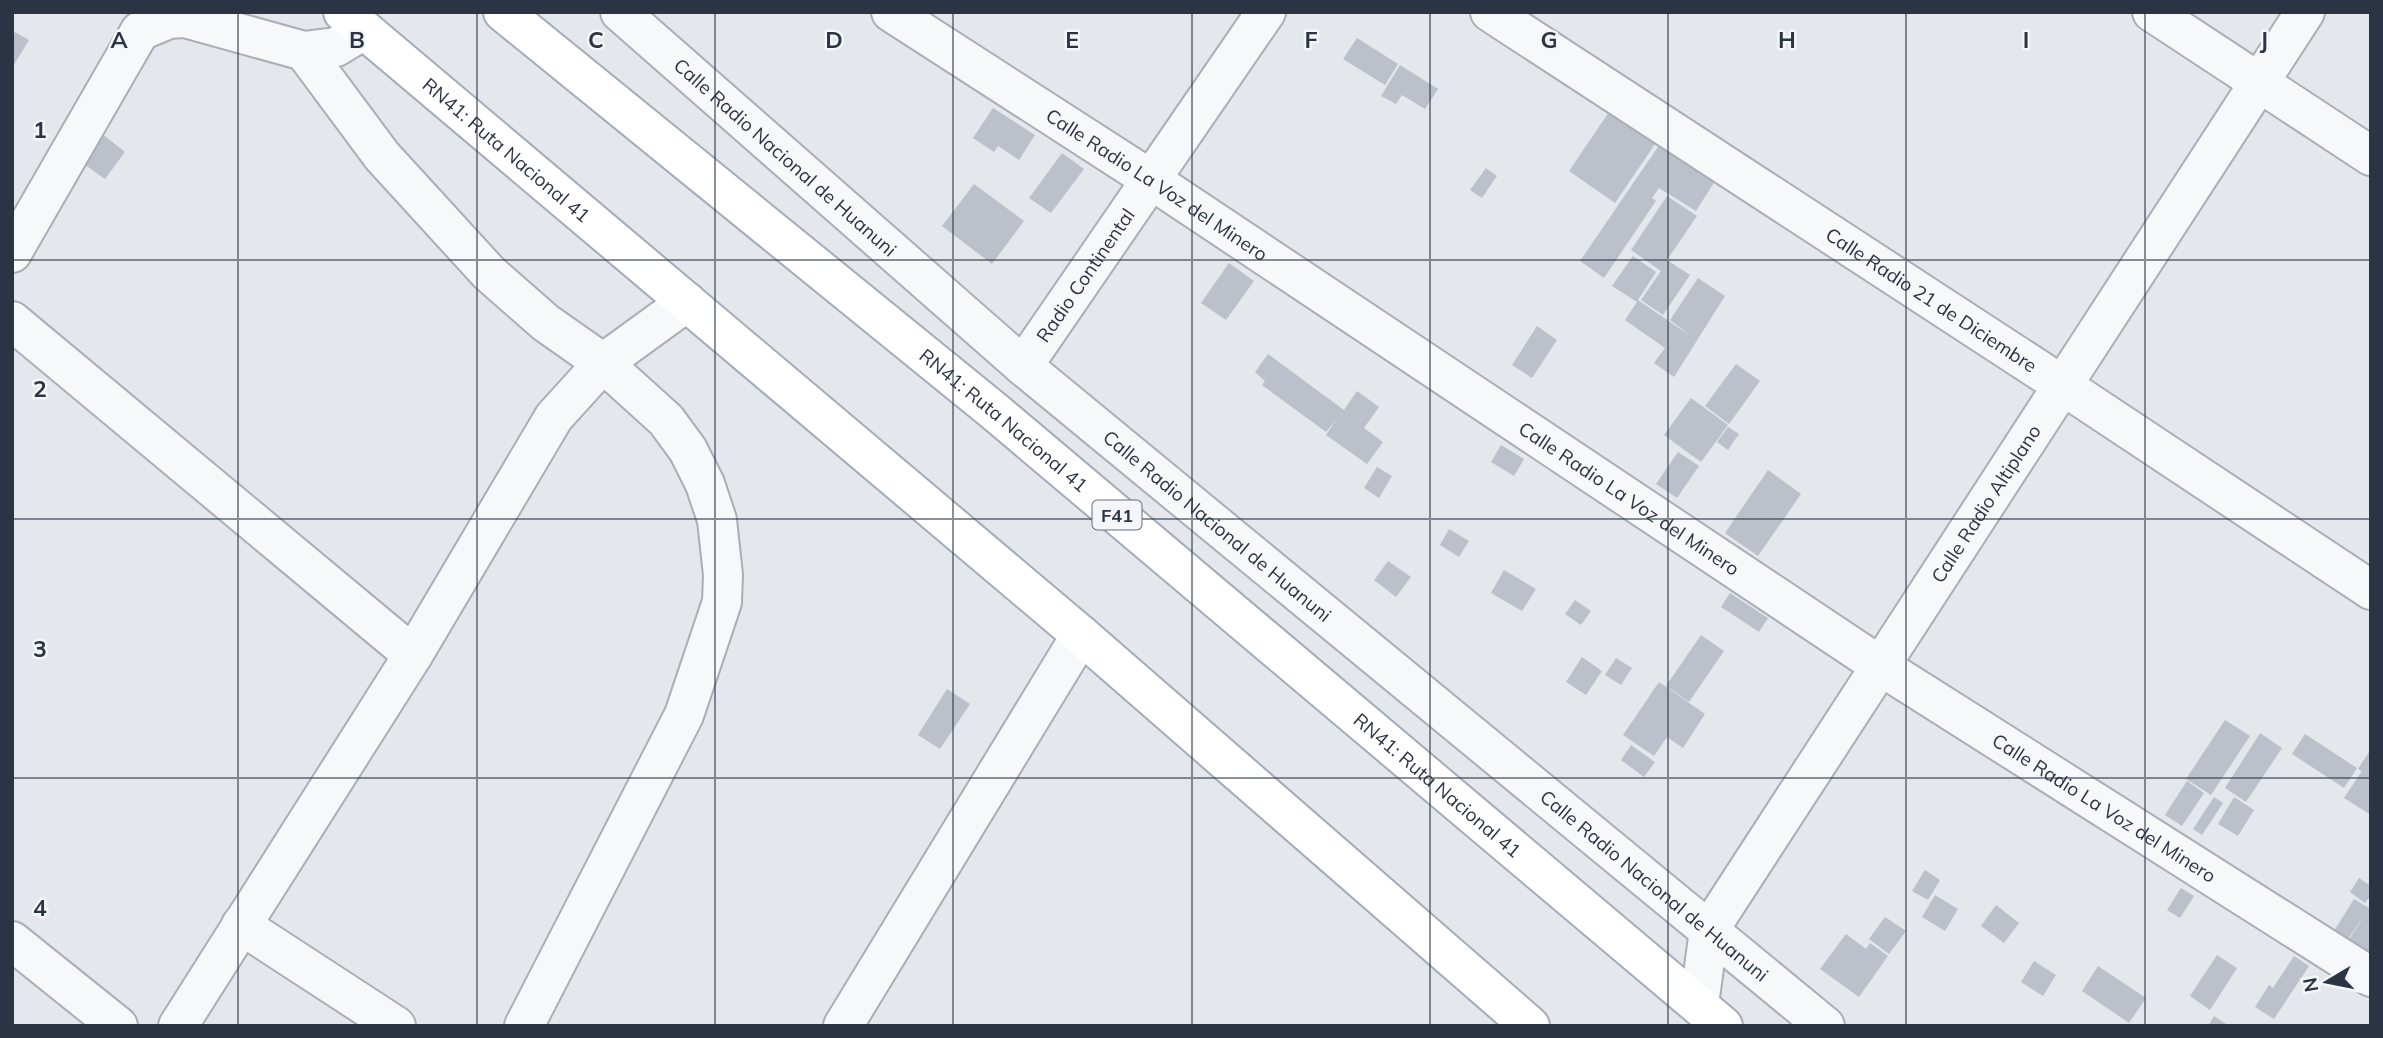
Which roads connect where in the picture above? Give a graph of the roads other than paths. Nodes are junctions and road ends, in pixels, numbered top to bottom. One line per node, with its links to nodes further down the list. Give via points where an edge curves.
1 (503, 12): 27 (main road, RN41: Ruta Nacional 41 / F41, via 995,411)
2 (620, 12): 17 (street, Calle Radio Nacional de Huanuni)
3 (891, 12): 12 (street, Calle Radio La Voz del Minero)
4 (1266, 12): 12 (street, Radio Continental)
5 (1490, 12): 18 (street, Calle Radio 21 de Diciembre)
6 (2152, 12): 10 (street)
7 (2305, 12): 10 (street, Calle Radio Altiplano)
8 (353, 21): 9 (street, via 337,47); 14 (main road, RN41: Ruta Nacional 41)
9 (304, 51): 13 (street, via 185,18 140,31); 16 (street, via 382,156 445,227 545,323)
10 (2261, 82): 11 (street); 18 (street, Calle Radio Altiplano)
11 (2371, 156)
12 (1153, 181): 17 (street, Radio Continental); 22 (street, Calle Radio La Voz del Minero)
13 (12, 253)
14 (687, 302): 16 (street); 20 (main road, RN41: Ruta Nacional 41)
15 (12, 321): 21 (street)
16 (603, 363): 21 (street, via 554,417); 31 (street, via 666,420 705,484 722,547 722,602 684,715)
17 (1023, 366): 24 (street, Calle Radio Nacional de Huanuni)
18 (2062, 385): 19 (street, Calle Radio 21 de Diciembre); 22 (street, Calle Radio Altiplano)
19 (2371, 590)
20 (1081, 635): 32 (street); 33 (main road, RN41: Ruta Nacional 41)
21 (413, 654): 23 (street)
22 (1882, 667): 24 (street, Calle Radio Altiplano); 26 (street, Calle Radio La Voz del Minero)
23 (241, 925): 29 (street); 30 (street)
24 (1709, 930): 27 (street, Calle Radio Altiplano); 34 (street, Calle Radio Nacional de Huanuni)
25 (12, 941): 28 (street)
26 (2371, 977)
27 (1711, 1016)
28 (118, 1026)
29 (178, 1026)
30 (396, 1026)
31 (524, 1026)
32 (843, 1026)
33 (1530, 1026)
34 (1825, 1026)

